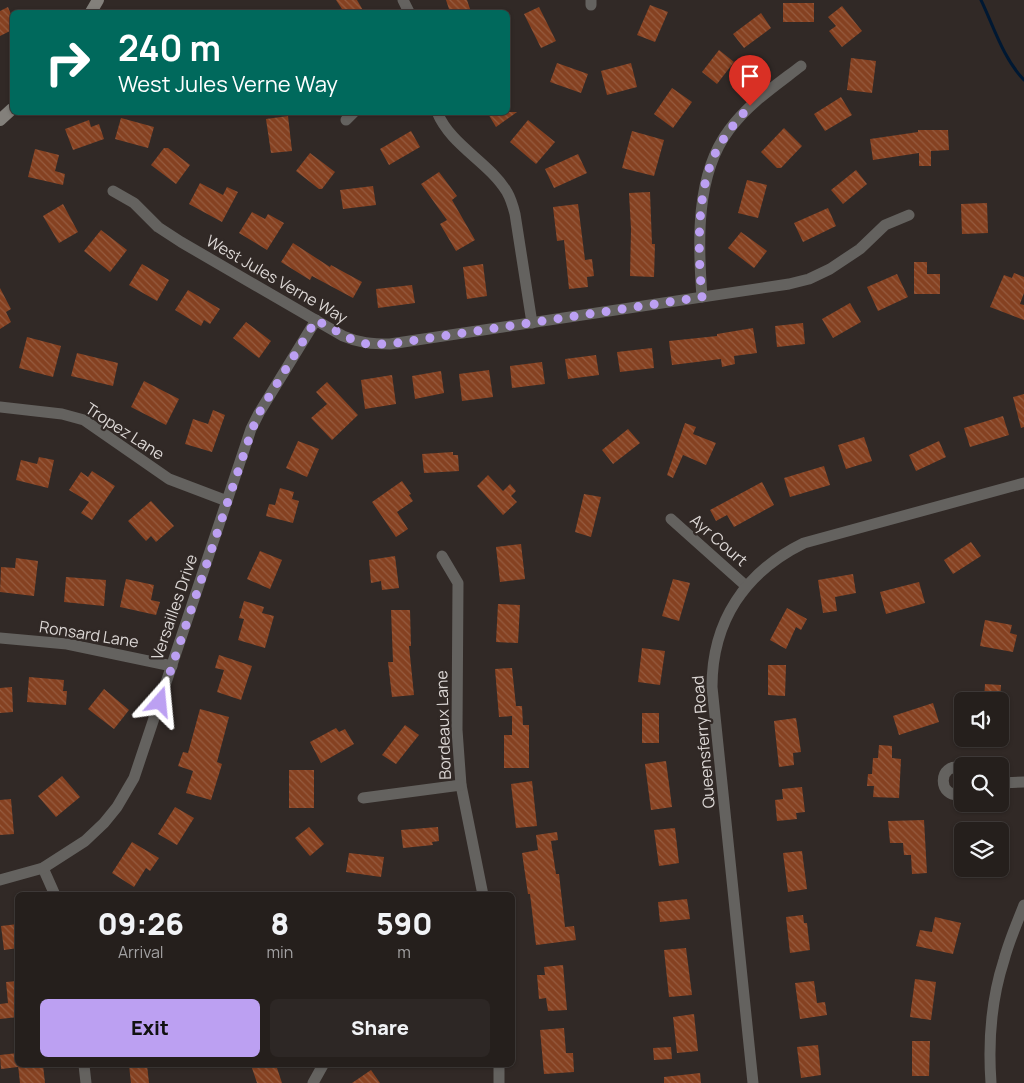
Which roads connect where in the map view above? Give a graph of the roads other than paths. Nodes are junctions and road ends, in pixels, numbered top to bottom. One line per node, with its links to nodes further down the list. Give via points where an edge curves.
1 (801, 66): 7 (street, via 750,106 728,131 714,157 701,210)
2 (10, 111): 4 (main road)
3 (439, 115): 9 (street, via 448,132 496,179 512,202)
4 (0, 120)
5 (113, 191): 8 (street, West Jules Verne Way, via 180,242)
6 (909, 215): 7 (street, West Jules Verne Way, via 885,225 846,260 809,278)
7 (702, 297): 9 (street, West Jules Verne Way)
8 (316, 320): 9 (street, West Jules Verne Way, via 367,344 390,344); 12 (street, Versailles Drive, via 255,421)
9 (532, 323)
10 (0, 407): 12 (street, Tropez Lane, via 62,414 84,420 169,479)
11 (1024, 483): 15 (street, Queensferry Road, via 804,543 774,560)
12 (227, 501): 17 (street, Versailles Drive)
13 (670, 519): 15 (street, Ayr Court)
14 (442, 556): 21 (street, Bordeaux Lane, via 458,583 457,730)
15 (746, 586): 35 (street, Queensferry Road, via 719,637 712,687)
16 (0, 638): 17 (street, Ronsard Lane, via 67,644)
17 (172, 666): 24 (street, Versailles Drive, via 134,778 117,807 85,841)
18 (954, 767): 22 (street, via 946,772 943,780 945,789)
19 (1024, 782): 20 (street)
20 (1009, 783)
21 (461, 785): 23 (street); 27 (street, Bordeaux Lane)
22 (954, 794)
23 (363, 798)
24 (43, 868): 25 (street, Versailles Drive); 26 (street)
25 (0, 880)
26 (54, 892)
27 (482, 892)
28 (1024, 905): 36 (street, via 998,981 991,1028)
29 (84, 1067): 32 (street)
30 (322, 1067): 33 (street)
31 (499, 1067): 34 (street)
32 (86, 1083)
33 (313, 1083)
34 (498, 1083)
35 (753, 1083)
36 (991, 1083)

